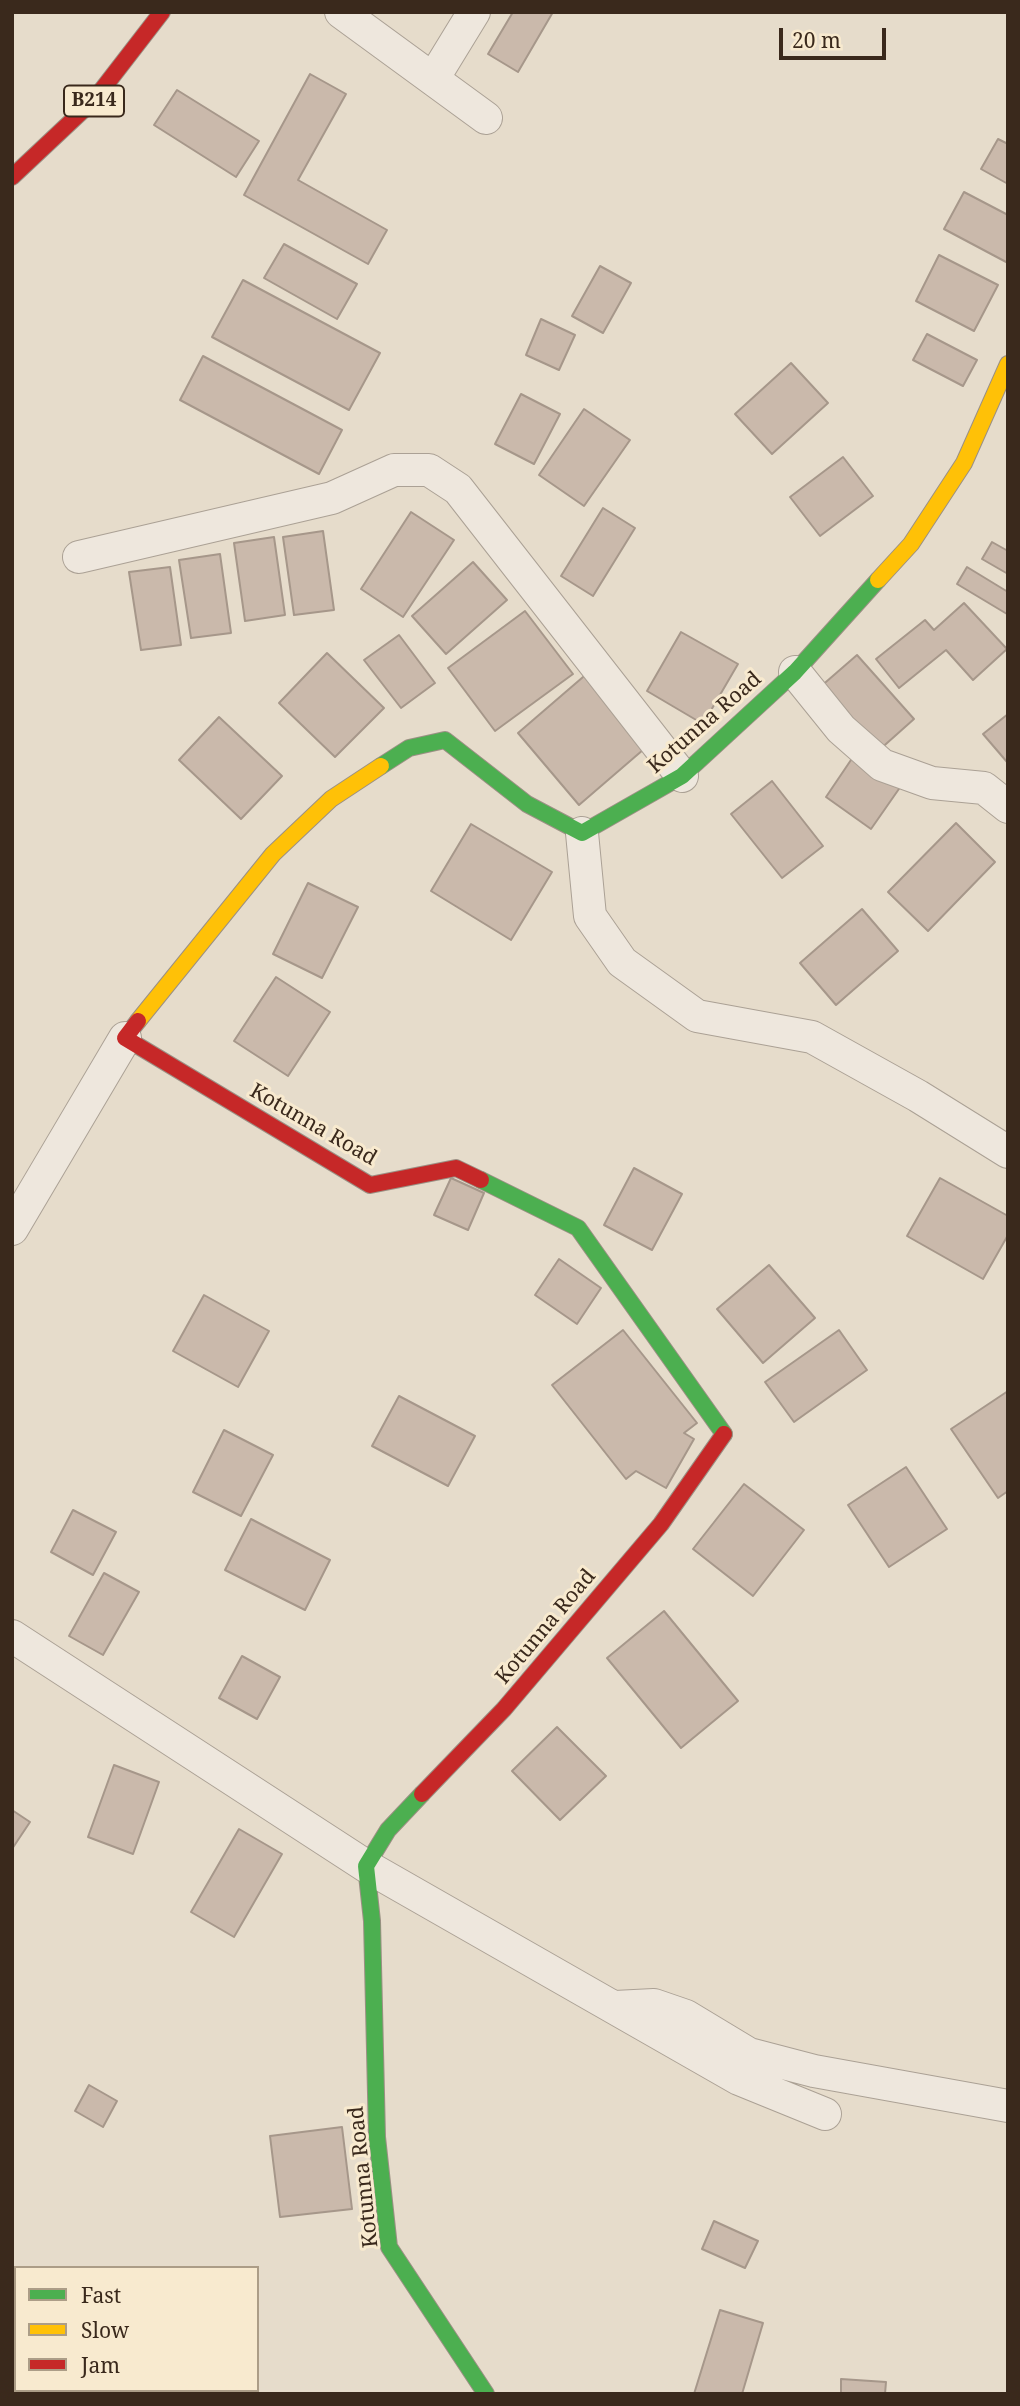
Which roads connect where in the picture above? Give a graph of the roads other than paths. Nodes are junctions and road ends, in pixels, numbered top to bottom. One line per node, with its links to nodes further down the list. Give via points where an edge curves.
1 (162, 12): 6 (street, B214, via 94,100)
2 (341, 12): 4 (street)
3 (474, 12): 4 (street)
4 (433, 79): 5 (street)
5 (486, 118)
6 (12, 177)
7 (1008, 364): 9 (street, Kotunna Road, via 964,463 911,544)
8 (79, 557): 10 (street, via 332,498 394,470 429,470 458,489)
9 (795, 672): 10 (street, Kotunna Road); 11 (street, via 841,729 882,765 932,783 984,788)
10 (682, 776): 12 (street, Kotunna Road)
11 (1008, 807)
12 (582, 833): 13 (street, via 554,823 498,786 445,740 410,748 331,799 273,854); 14 (street, via 590,916 622,962 697,1016 812,1037)
13 (125, 1038): 15 (street); 17 (street, Kotunna Road, via 370,1185 456,1167 578,1228 724,1432 662,1524 504,1709 388,1830)
14 (1008, 1152)
15 (12, 1229)
16 (12, 1636): 17 (street)
17 (366, 1866): 18 (street); 21 (street, Kotunna Road, via 372,1921 377,2137 388,2247)
18 (615, 2007): 19 (street, via 654,2005 686,2016 749,2054 814,2071); 20 (street, via 739,2079)
19 (1008, 2106)
20 (825, 2114)
21 (486, 2394)

